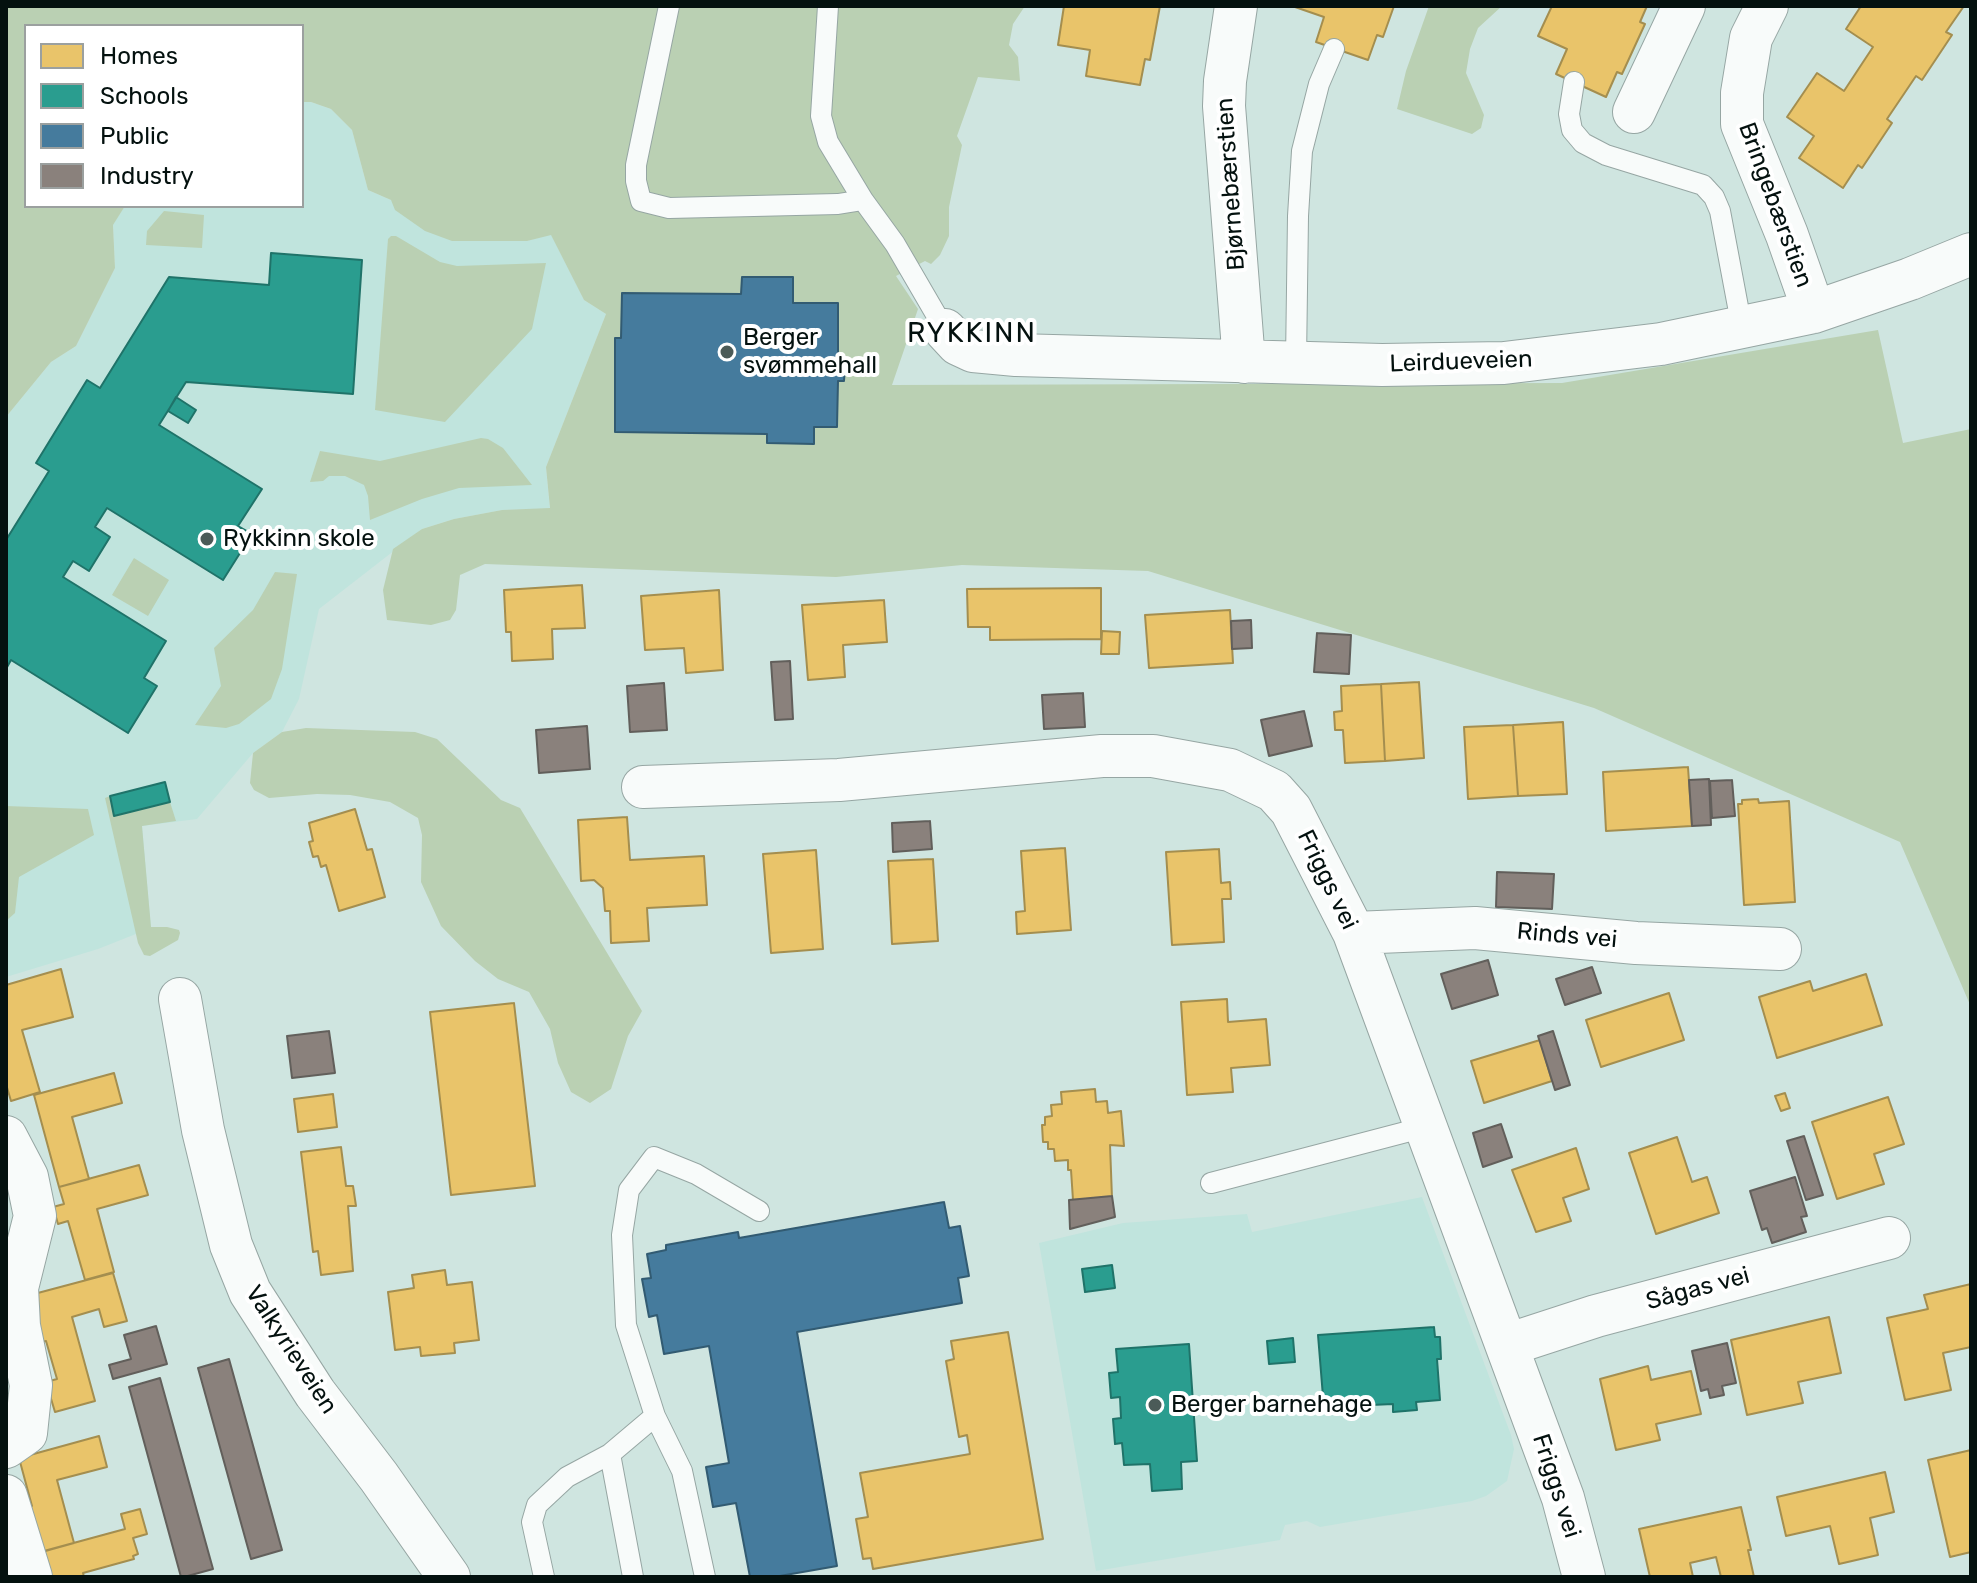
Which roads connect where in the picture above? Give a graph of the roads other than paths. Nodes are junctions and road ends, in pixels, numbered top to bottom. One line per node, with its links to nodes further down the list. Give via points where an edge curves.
1 (669, 6): 9 (lane, via 636,165 641,201 682,208)
2 (828, 6): 9 (lane, via 821,116 828,142)
3 (1236, 6): 15 (street, Bjørnebærstien, via 1224,106)
4 (1684, 6): 8 (street)
5 (1767, 6): 11 (street, Bringebærstien, via 1751,38 1742,124)
6 (1334, 49): 14 (lane, via 1302,151)
7 (1574, 82): 12 (lane, via 1569,114 1572,130 1583,143 1703,185 1714,197)
8 (1634, 112)
9 (863, 200): 13 (lane)
10 (1971, 254): 11 (street, Leirdueveien)
11 (1814, 312): 12 (street, Leirdueveien)
12 (1742, 328): 14 (street, Leirdueveien, via 1661,344 1504,363)
13 (945, 330): 15 (street, Leirdueveien, via 973,351)
14 (1296, 361): 15 (street, Leirdueveien)
15 (1244, 362)
16 (643, 787): 17 (street, Friggs vei, via 839,780 1102,756 1153,756 1203,764 1274,791 1291,810)
17 (1354, 933): 18 (street, Rinds vei, via 1475,928); 20 (street, Friggs vei)
18 (1780, 949)
19 (180, 999): 31 (street, Valkyrieveien, via 210,1159 231,1245 250,1292 315,1393)
20 (1425, 1127): 22 (lane); 25 (street, Friggs vei)
21 (6, 1137): 27 (street, via 27,1177 35,1216 17,1288 31,1385 26,1433)
22 (1211, 1183)
23 (759, 1211): 26 (lane, via 696,1174 654,1157 629,1190 622,1235 626,1325)
24 (1889, 1238): 25 (street, Sågas vei)
25 (1507, 1345): 35 (street, Friggs vei, via 1563,1498)
26 (655, 1416): 28 (lane); 34 (lane, via 682,1471)
27 (6, 1447)
28 (610, 1454): 32 (lane, via 567,1477 537,1505 532,1522); 33 (lane)
29 (6, 1496): 30 (street)
30 (31, 1577)
31 (448, 1577)
32 (544, 1577)
33 (633, 1577)
34 (705, 1577)
35 (1584, 1577)

